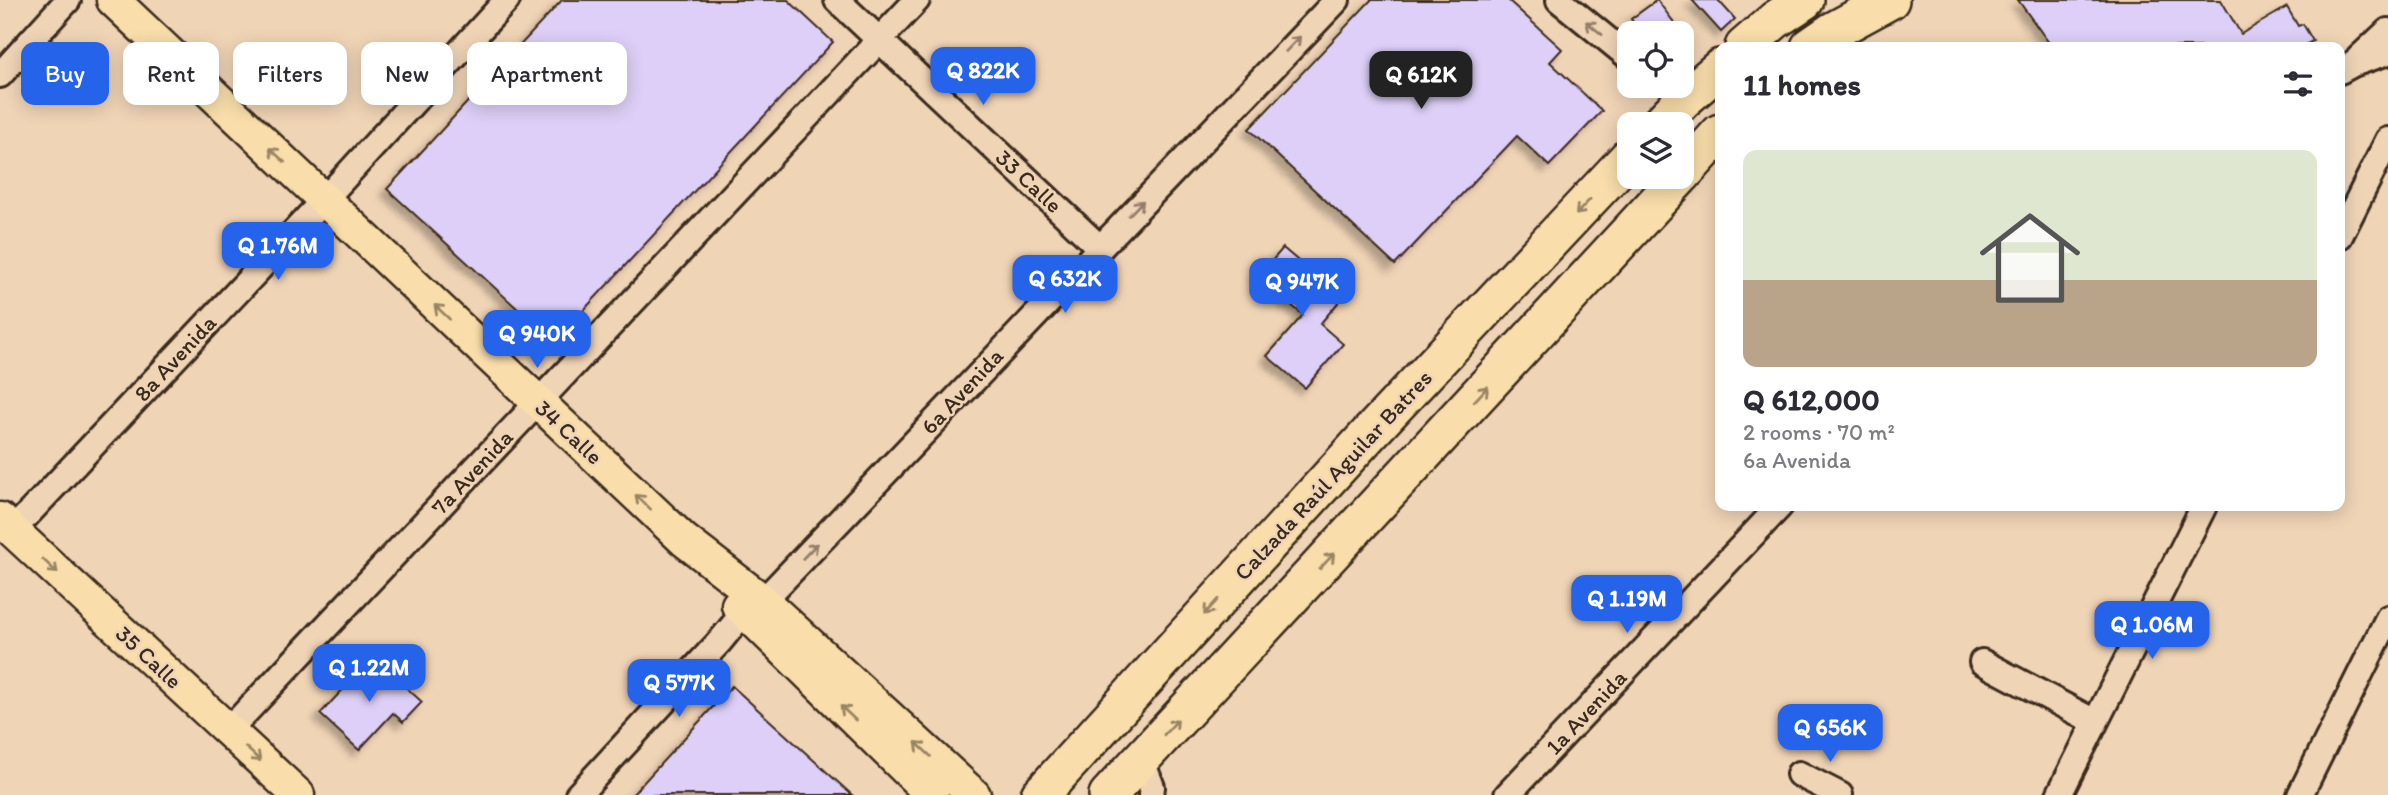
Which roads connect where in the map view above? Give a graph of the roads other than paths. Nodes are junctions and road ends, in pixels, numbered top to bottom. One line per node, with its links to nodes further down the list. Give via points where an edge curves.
1 (68, 0): 19 (street)
2 (113, 0): 26 (main road, 34 Calle, one-way to 2)
3 (507, 0): 26 (street, 8a Avenida)
4 (837, 0): 12 (street, 33 Calle)
5 (917, 0): 12 (street, 7a Avenida)
6 (1337, 0): 28 (street, 6a Avenida, one-way to 6)
7 (1559, 0): 15 (street, one-way to 7)
8 (1805, 0): 10 (highway)
9 (1890, 0): 14 (highway)
10 (1783, 10): 13 (highway)
11 (2388, 31): 17 (street)
12 (879, 40): 28 (street, 33 Calle); 29 (street, 7a Avenida)
13 (1749, 42)
14 (1830, 42)
15 (1617, 47)
16 (2388, 52): 17 (street)
17 (2346, 67)
18 (1715, 72): 20 (highway)
19 (0, 75)
20 (1670, 103)
21 (1715, 139): 23 (highway)
22 (2388, 140): 27 (street)
23 (1694, 162)
24 (1617, 170): 44 (highway, Calzada Raúl Aguilar Batres, one-way to 44)
25 (1669, 189): 39 (highway, one-way to 25, via 1431,449)
26 (324, 200): 29 (main road, 34 Calle, one-way to 26); 32 (street, 8a Avenida)
27 (2345, 226)
28 (1099, 247): 33 (street, 6a Avenida, one-way to 28)
29 (538, 402): 33 (main road, 34 Calle, one-way to 29); 37 (street, 7a Avenida)
30 (1775, 511): 46 (street, 1a Avenida)
31 (2199, 511): 36 (street)
32 (6, 525): 37 (main road, 35 Calle, one-way to 37)
33 (754, 606): 41 (street, 6a Avenida); 42 (main road, one-way to 33); 43 (main road, 34 Calle, one-way to 33)
34 (2388, 618): 49 (street)
35 (1982, 662): 36 (street)
36 (2095, 722): 48 (street)
37 (228, 731): 40 (main road, 35 Calle, one-way to 40)
38 (1799, 774): 47 (street)
39 (1152, 784): 45 (highway)
40 (298, 795)
41 (578, 795)
42 (932, 795)
43 (974, 795)
44 (1040, 795)
45 (1108, 795)
46 (1507, 795)
47 (1840, 795)
48 (2059, 795)
49 (2300, 795)

